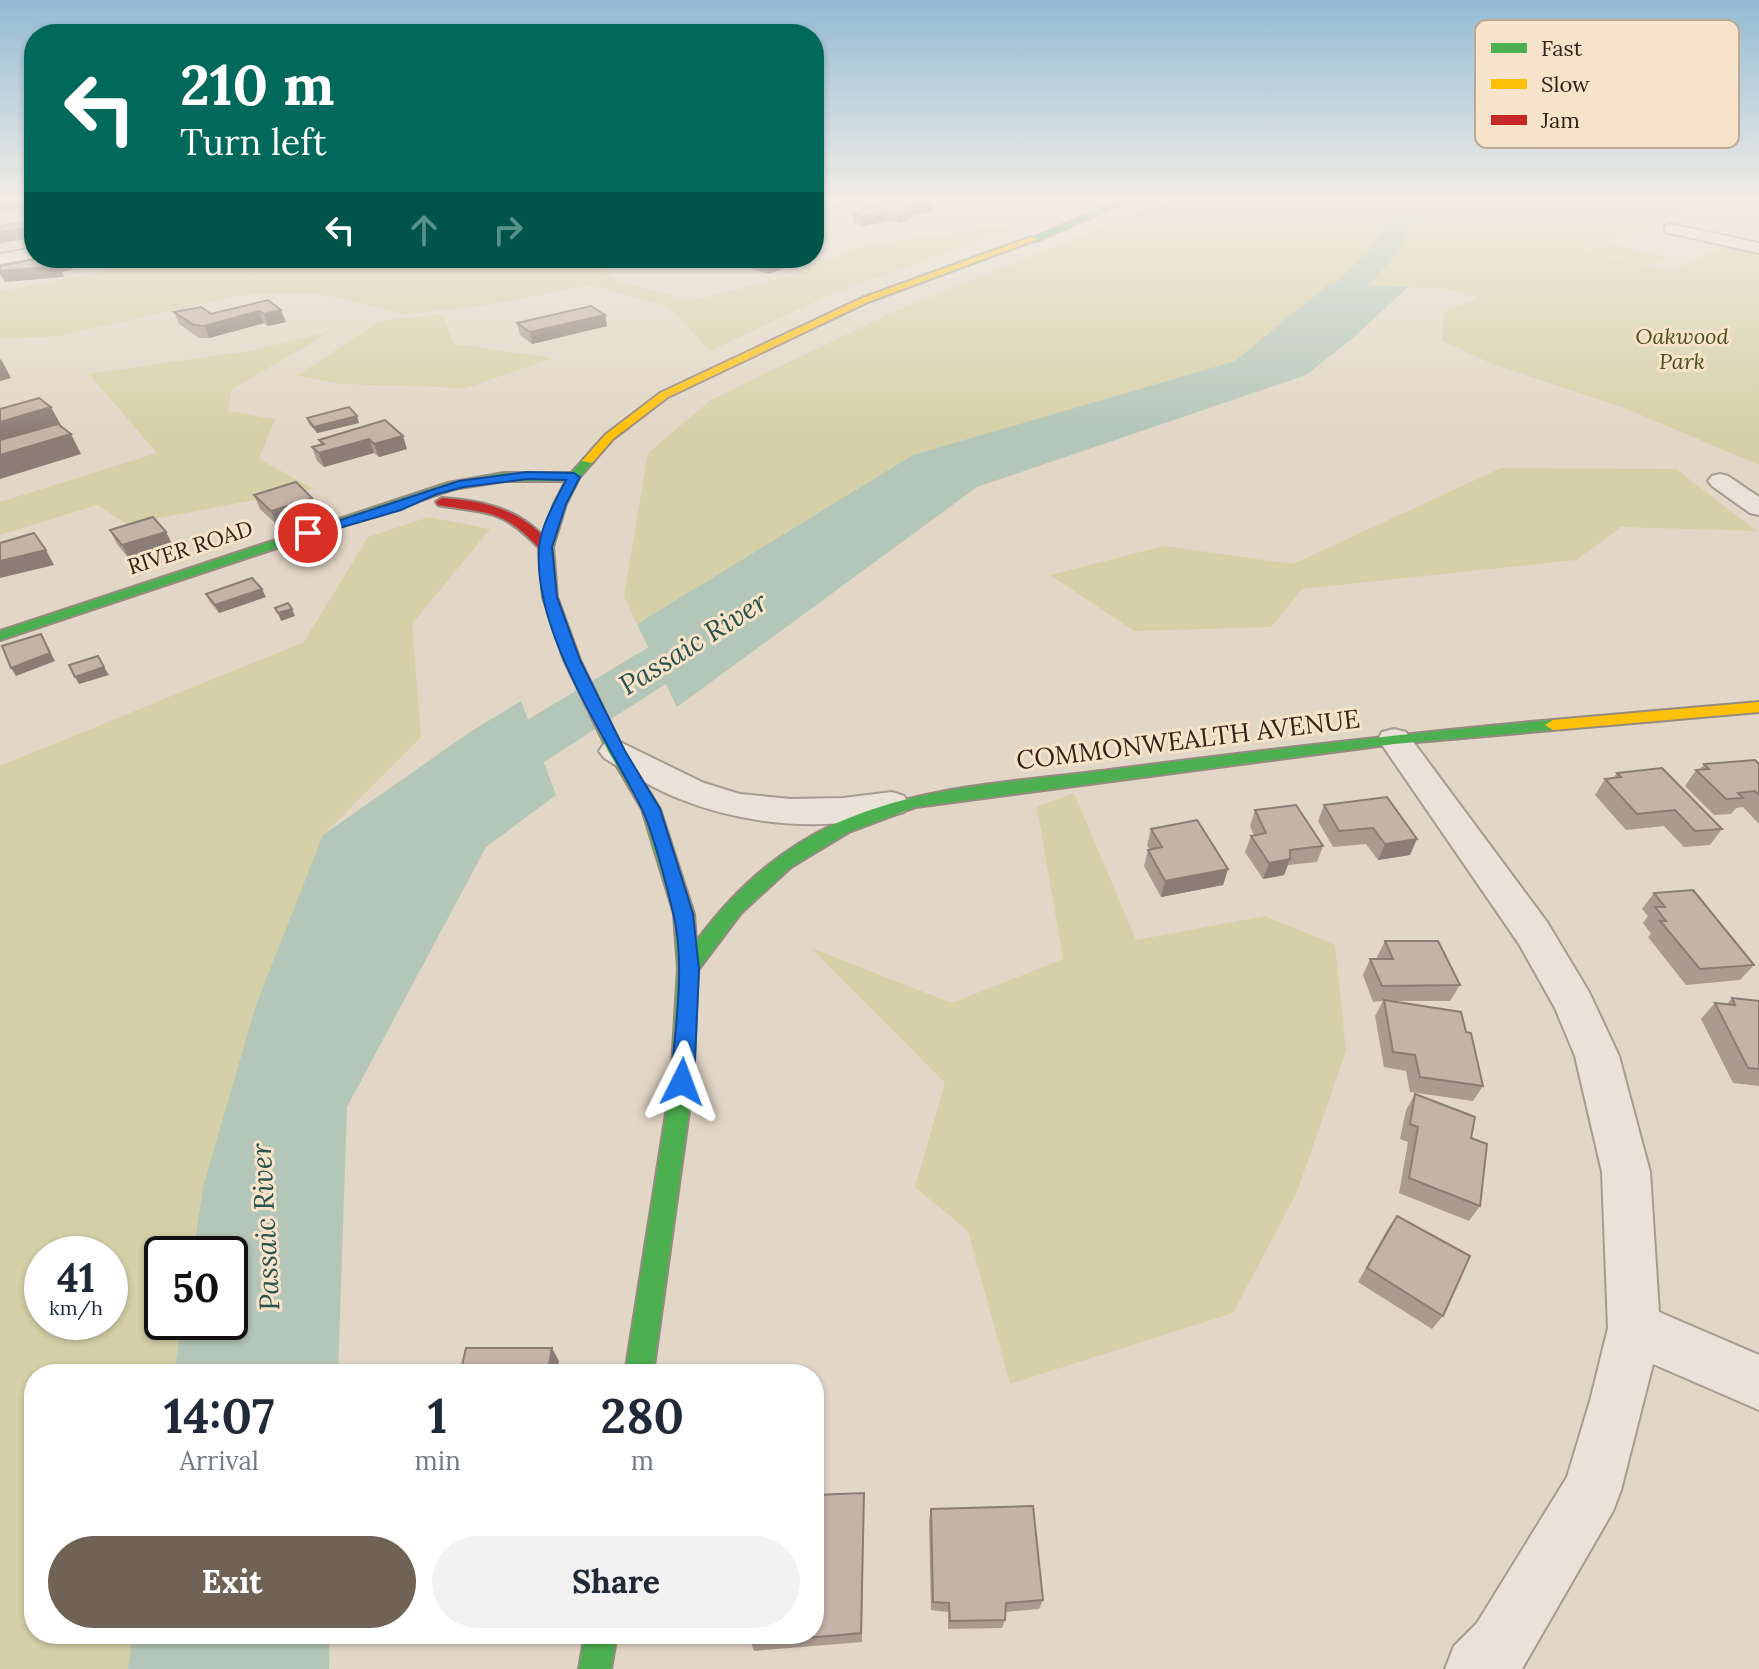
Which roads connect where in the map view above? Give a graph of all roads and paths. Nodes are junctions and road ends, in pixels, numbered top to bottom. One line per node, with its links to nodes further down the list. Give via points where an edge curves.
1 (926, 278): 2 (main road, via 865,300 677,388)
2 (630, 419): 3 (main road); 7 (main road)
3 (584, 433)
4 (524, 460): 6 (main road)
5 (1720, 481): 10 (street)
6 (463, 483): 7 (main road, via 527,475); 9 (main road)
7 (570, 483): 8 (main road); 11 (main road)
8 (439, 502): 9 (main road); 11 (main road, via 504,509 522,518)
9 (396, 508): 12 (main road, RIVER ROAD)
10 (1759, 508)
11 (546, 547): 15 (main road, via 550,597 572,660)
12 (0, 636)
13 (1759, 707): 14 (main road, COMMONWEALTH AVENUE)
14 (1394, 739): 16 (main road, COMMONWEALTH AVENUE); 18 (street, via 1533,933 1597,1056 1626,1172)
15 (616, 751): 16 (street, via 695,793 740,805 808,811); 17 (main road, via 651,809 668,856 684,914)
16 (914, 801): 17 (main road, COMMONWEALTH AVENUE, via 826,833 774,866 728,909)
17 (688, 969): 19 (main road, via 682,1082)
18 (1634, 1328): 20 (street); 23 (street, via 1592,1490 1500,1646)
19 (640, 1364)
20 (1759, 1383)
21 (599, 1644): 22 (main road)
22 (595, 1669)
23 (1477, 1669)

